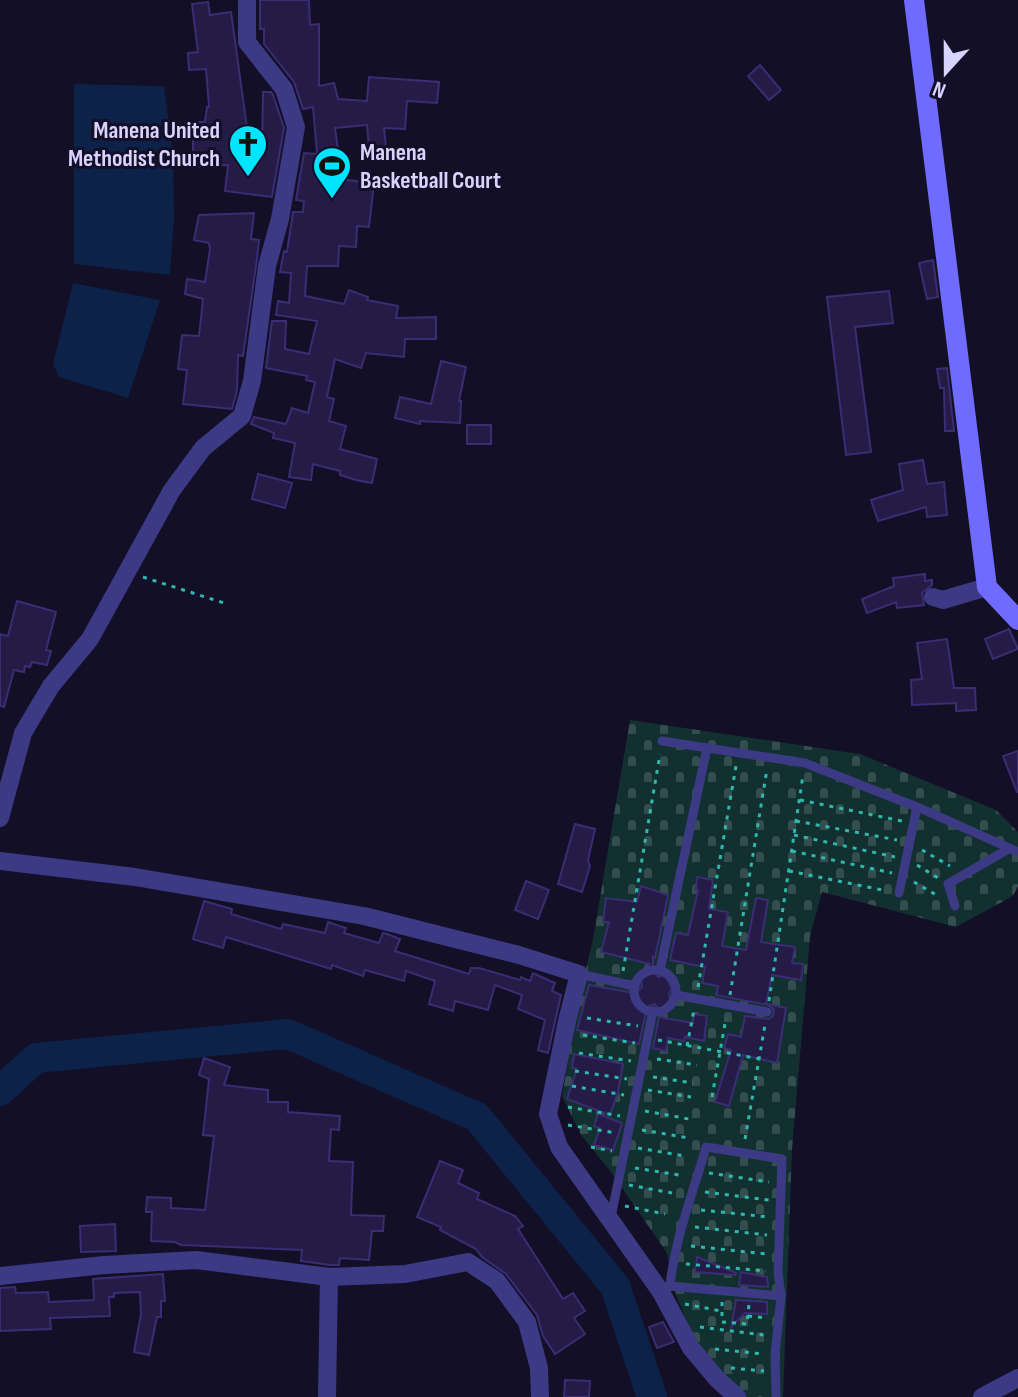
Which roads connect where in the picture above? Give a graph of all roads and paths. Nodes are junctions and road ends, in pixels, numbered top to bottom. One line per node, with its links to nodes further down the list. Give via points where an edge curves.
1 (247, 0): 3 (street, via 247,42 284,89 296,127 267,266 252,381 242,416 203,448 172,490)
2 (914, 0): 4 (street)
3 (128, 572): 6 (path); 15 (street, via 90,639 51,686 23,733)
4 (987, 587): 5 (street, via 943,600); 7 (street)
5 (933, 597)
6 (224, 603)
7 (1018, 620)
8 (662, 741): 9 (lane); 32 (path)
9 (707, 748): 10 (lane); 30 (lane)
10 (739, 753): 11 (lane); 35 (path)
11 (768, 758): 12 (lane); 36 (path)
12 (805, 763): 13 (path); 14 (lane)
13 (799, 800): 16 (path); 17 (path)
14 (917, 807): 17 (lane); 20 (lane)
15 (0, 818)
16 (796, 821): 18 (path); 19 (path)
17 (914, 823): 19 (lane)
18 (794, 835): 21 (path); 22 (path)
19 (910, 843): 22 (lane); 25 (path)
20 (1014, 850): 25 (lane)
21 (792, 851): 24 (path); 26 (path)
22 (906, 859): 26 (lane); 27 (path)
23 (0, 861): 31 (street, via 135,877 364,916)
24 (789, 871): 28 (path); 38 (path)
25 (964, 874): 27 (lane)
26 (903, 875): 28 (lane); 29 (path)
27 (948, 884): 29 (lane)
28 (899, 893)
29 (955, 906)
30 (660, 970): 33 (lane, via 644,973); 34 (lane, via 673,979)
31 (579, 974): 32 (lane); 72 (street, via 548,1114 559,1147)
32 (621, 983): 33 (lane)
33 (635, 986): 37 (lane, via 638,1002)
34 (676, 995): 35 (lane); 37 (lane, via 668,1008)
35 (696, 999): 36 (lane); 42 (path)
36 (728, 1006): 38 (lane); 43 (path)
37 (653, 1011): 41 (lane)
38 (767, 1012): 45 (path)
39 (579, 1017): 41 (path)
40 (573, 1033): 41 (path)
41 (648, 1037): 42 (path); 46 (lane)
42 (687, 1046): 43 (path)
43 (720, 1051): 45 (path); 53 (path)
44 (572, 1052): 46 (path)
45 (760, 1059): 59 (path)
46 (643, 1060): 47 (path); 50 (lane)
47 (697, 1065)
48 (567, 1070): 50 (path)
49 (693, 1083): 50 (path)
50 (638, 1085): 51 (path); 52 (path); 56 (lane)
51 (567, 1086)
52 (691, 1097)
53 (712, 1097)
54 (566, 1107): 56 (path)
55 (689, 1119): 56 (path)
56 (630, 1122): 57 (path); 58 (path); 61 (lane)
57 (564, 1124)
58 (689, 1138)
59 (745, 1139)
60 (591, 1147): 61 (path)
61 (625, 1150): 62 (path); 63 (lane)
62 (685, 1156)
63 (621, 1166): 65 (path); 66 (lane)
64 (699, 1171): 67 (path); 67 (lane, via 706,1147 782,1159); 68 (lane)
65 (679, 1175)
66 (618, 1182): 69 (path); 72 (lane)
67 (781, 1183): 70 (lane)
68 (694, 1190): 70 (path); 71 (lane)
69 (672, 1193)
70 (781, 1202): 74 (lane)
71 (687, 1208): 74 (path); 75 (lane)
72 (612, 1212): 73 (path); 83 (street)
73 (665, 1214)
74 (781, 1219): 76 (lane)
75 (680, 1225): 76 (path); 77 (lane)
76 (779, 1237): 78 (lane)
77 (675, 1245): 78 (path); 79 (lane)
78 (779, 1255): 80 (lane)
79 (672, 1262): 80 (path); 83 (lane)
80 (778, 1272): 86 (lane)
81 (0, 1276): 82 (street, via 196,1260)
82 (329, 1277): 98 (street); 99 (street, via 405,1274 468,1262 497,1281 527,1322)
83 (666, 1289): 84 (lane); 100 (street, via 691,1348)
84 (724, 1291): 85 (lane); 88 (path)
85 (751, 1293): 86 (lane); 89 (path)
86 (781, 1296): 90 (lane)
87 (684, 1303): 88 (path)
88 (721, 1311): 89 (path, via 722,1322 747,1324)
89 (748, 1316): 90 (path)
90 (780, 1319): 92 (lane)
91 (692, 1326): 92 (path)
92 (776, 1337): 94 (lane)
93 (716, 1349): 94 (path)
94 (775, 1355): 96 (lane)
95 (731, 1368): 96 (path)
96 (776, 1371): 101 (lane)
97 (1018, 1378): 102 (street)
98 (327, 1397)
99 (540, 1397)
100 (737, 1397)
101 (776, 1397)
102 (982, 1397)

